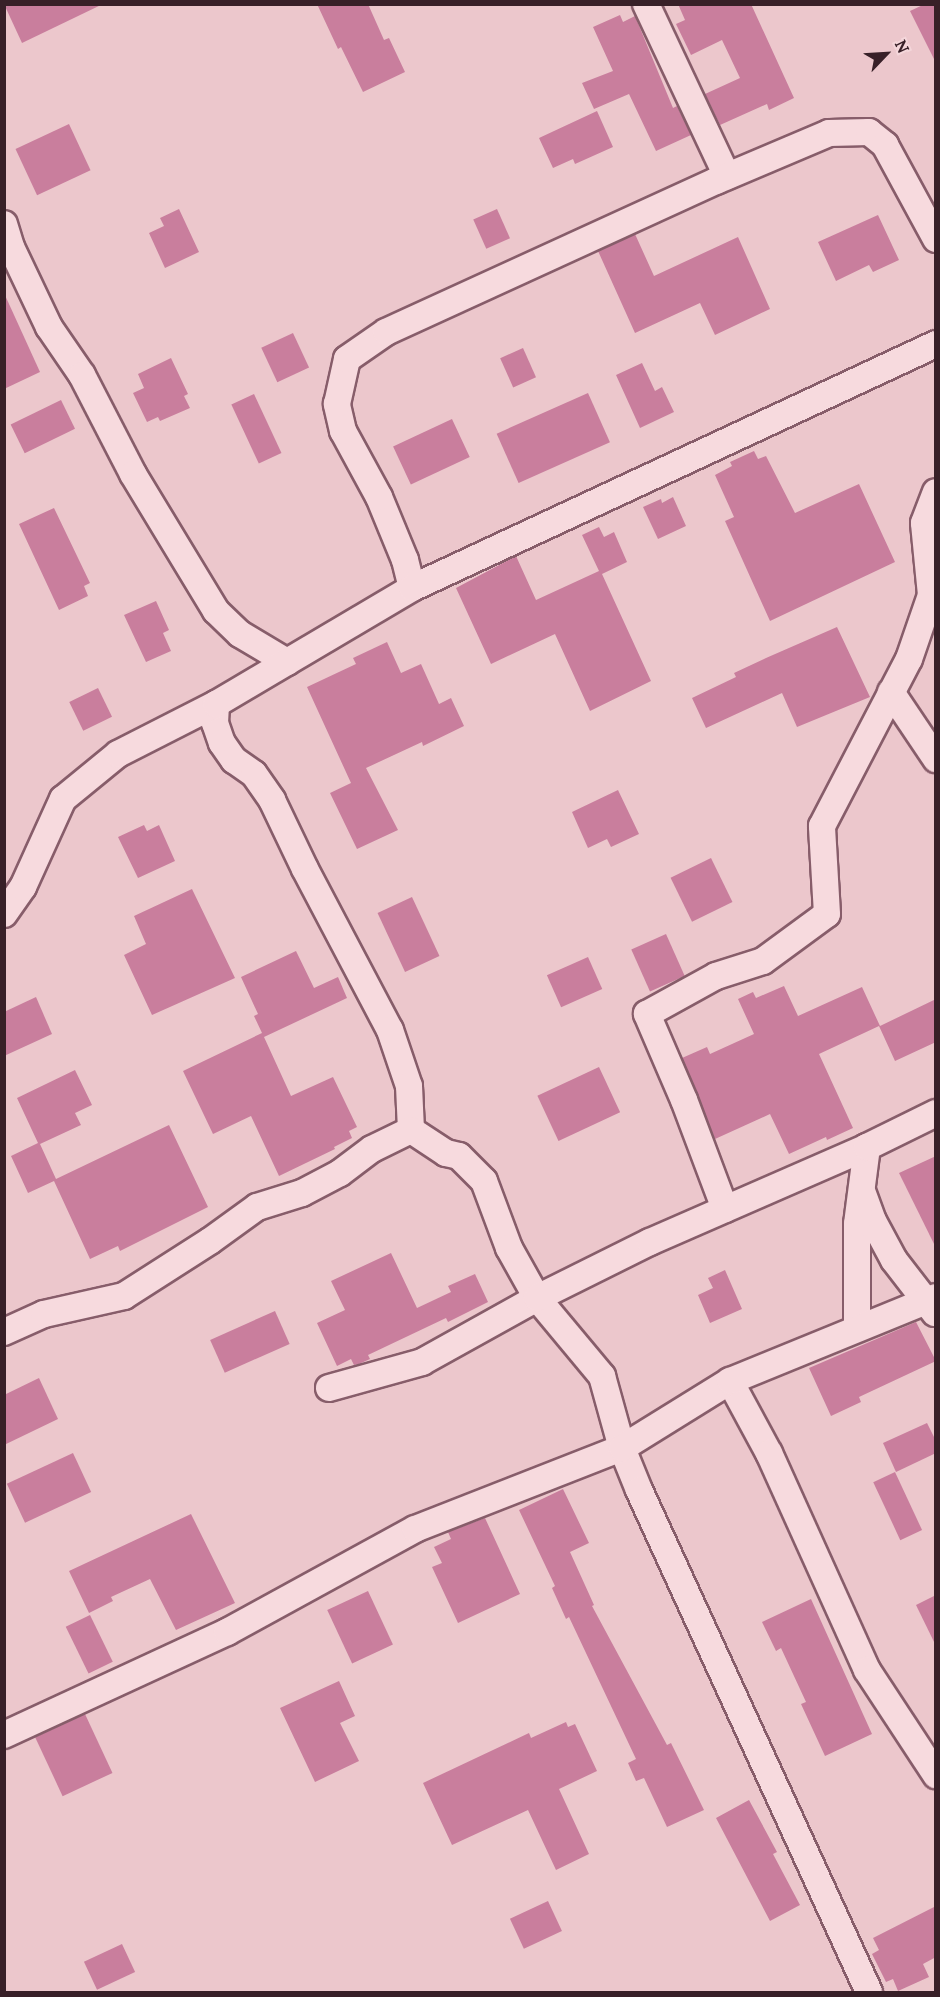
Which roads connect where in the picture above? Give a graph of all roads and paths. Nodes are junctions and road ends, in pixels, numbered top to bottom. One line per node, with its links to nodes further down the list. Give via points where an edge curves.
1 (646, 4): 2 (street)
2 (727, 176): 3 (street, via 829,133 869,132 885,145); 8 (street, via 387,332 347,359 337,404 343,431 379,497)
3 (927, 201): 5 (street)
4 (4, 224): 9 (street, via 49,327 82,375 133,474 216,611 240,634)
5 (936, 239)
6 (936, 344): 8 (street)
7 (936, 492): 10 (street, via 924,523 931,595 909,659)
8 (412, 588): 9 (street)
9 (287, 662): 11 (street)
10 (891, 692): 12 (street); 18 (street, via 822,826 827,914 763,961 716,976 647,1014)
11 (216, 704): 13 (street, via 118,754 63,799 23,887); 15 (street, via 215,723 222,743 234,760 254,774 272,800 390,1030 409,1086)
12 (936, 759)
13 (4, 914)
14 (936, 1113): 16 (street)
15 (411, 1130): 19 (street, via 446,1153 459,1156 484,1181 509,1248); 22 (street, via 372,1149 340,1173 302,1193 257,1207 124,1296 44,1314)
16 (867, 1147): 17 (street); 18 (street)
17 (861, 1187): 20 (street, via 873,1221 894,1260); 21 (street)
18 (725, 1209): 19 (street)
19 (537, 1298): 24 (street, via 422,1362); 25 (street, via 602,1376)
20 (932, 1304): 21 (street)
21 (857, 1328): 23 (street)
22 (4, 1332)
23 (730, 1381): 25 (street); 27 (street, via 769,1454 867,1670)
24 (328, 1388)
25 (621, 1448): 26 (street, via 415,1529 227,1632); 28 (street)
26 (4, 1735)
27 (936, 1775)
28 (841, 1931): 29 (street); 30 (street)
29 (849, 1992)
30 (869, 1992)

